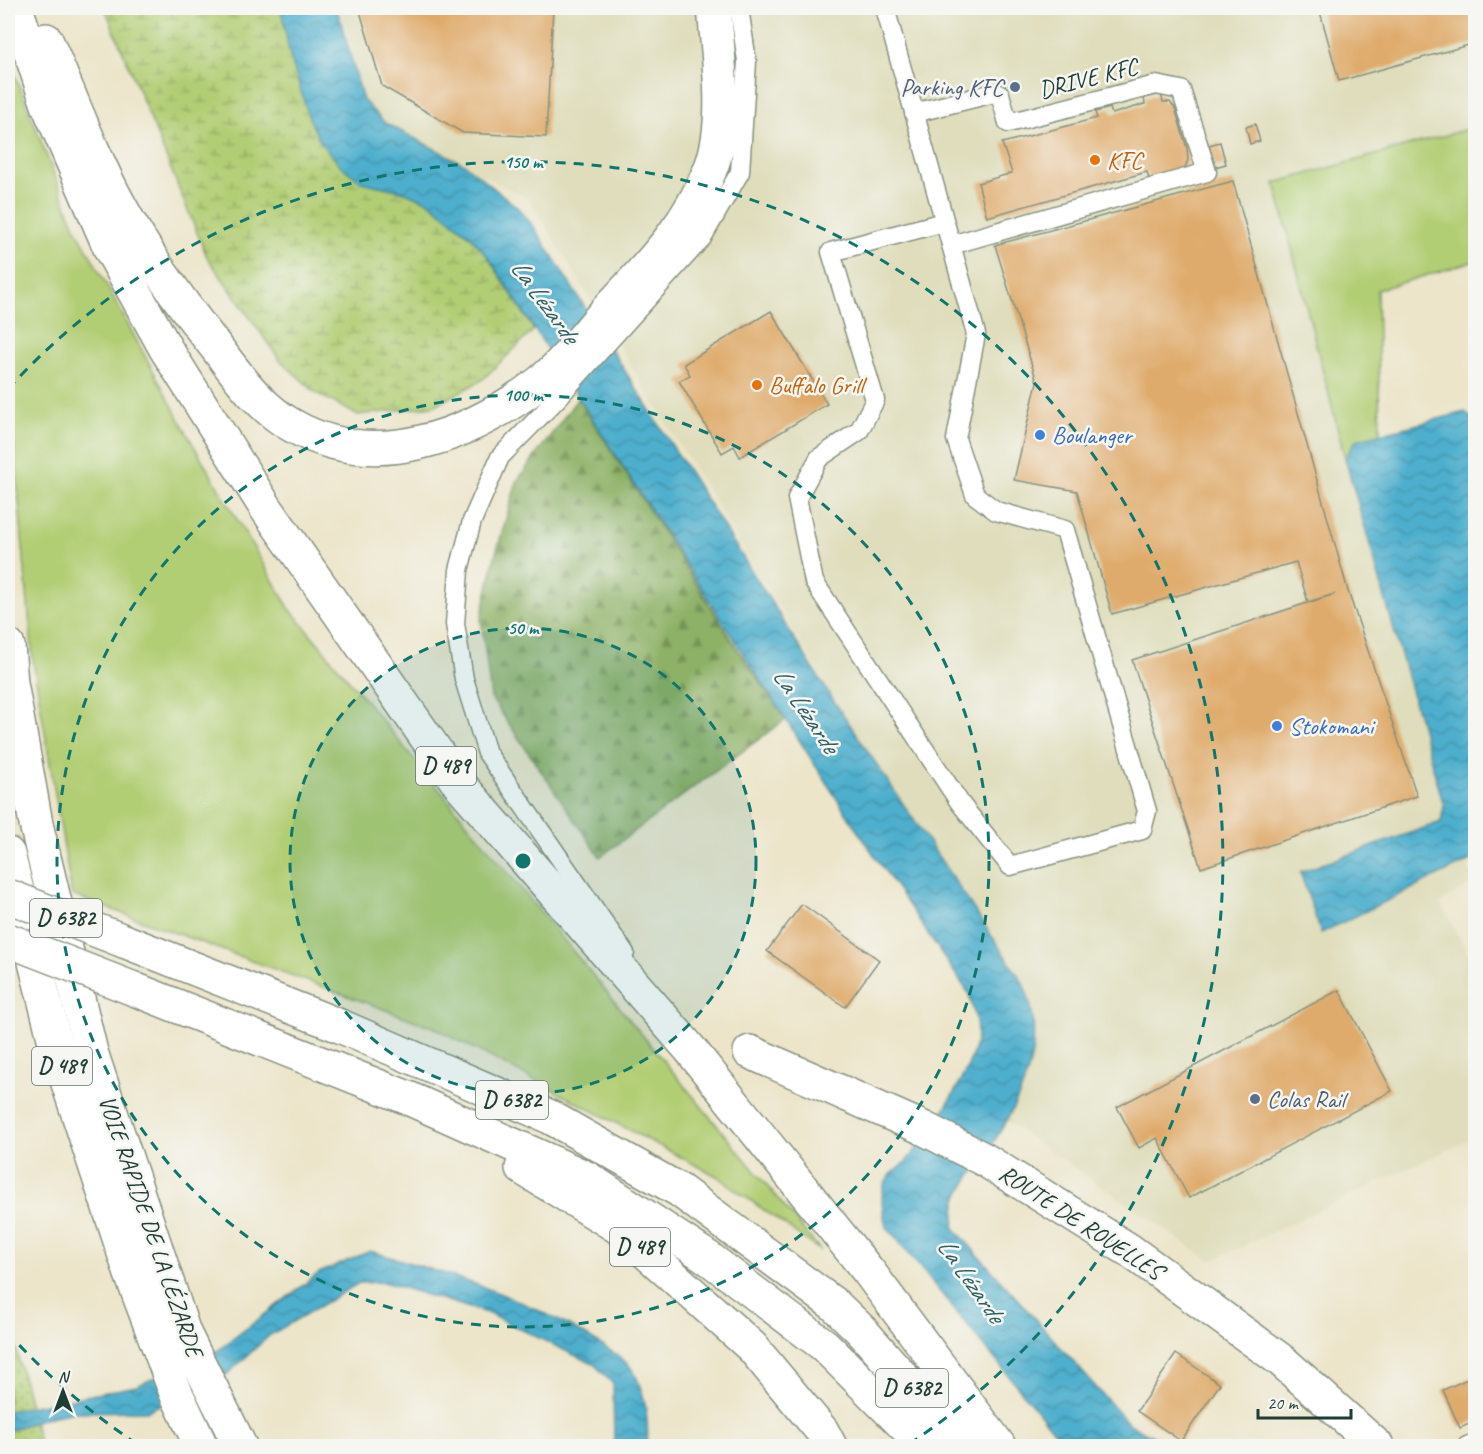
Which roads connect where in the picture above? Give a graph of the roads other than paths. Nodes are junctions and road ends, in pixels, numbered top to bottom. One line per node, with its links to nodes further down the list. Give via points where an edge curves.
1 (16, 8): 15 (main road, D 489, via 48,105 110,248 166,349 266,508 456,780)
2 (32, 8): 10 (main road, via 120,206 194,318 267,409 295,428 336,442 370,448 403,447 448,435)
3 (714, 8): 9 (main road, via 722,110 711,169 676,235)
4 (739, 8): 9 (lane, via 747,61 740,172 702,238)
5 (885, 8): 6 (lane)
6 (914, 113): 7 (lane); 8 (lane, DRIVE KFC, via 995,94 1008,123 1156,85 1181,90 1208,172)
7 (944, 222): 8 (lane); 8 (lane, via 831,252 875,400 859,431 819,458 797,498 814,582 960,803 1010,866 1142,830 1147,811 1065,530 996,511 975,495 956,440 976,334)
8 (951, 245)
9 (619, 314): 10 (main road)
10 (548, 392): 15 (lane, via 500,457 472,521 459,570 455,624 465,679 488,753)
11 (8, 646): 20 (main road, VOIE RAPIDE DE LA LÉZARDE / D 489, via 36,824 92,1052 184,1333)
12 (8, 854): 19 (main road, VOIE RAPIDE DE LA LÉZARDE / D 489, via 57,1050 131,1274)
13 (8, 896): 23 (main road, D 6382, bridge, via 340,1026 550,1117 679,1190 835,1305)
14 (8, 940): 17 (main road, D 6382, bridge)
15 (690, 1049): 24 (main road, D 489, via 868,1272)
16 (750, 1052): 25 (main road, ROUTE DE ROUELLES, via 923,1128 985,1160 1129,1250 1273,1354)
17 (408, 1098): 21 (main road, D 489, via 618,1227 752,1347); 22 (main road, D 6382, via 587,1178 707,1257 825,1346)
18 (1476, 1443): 26 (lane)
19 (201, 1446)
20 (240, 1446)
21 (830, 1446)
22 (925, 1446)
23 (963, 1446)
24 (999, 1446)
25 (1377, 1446)
26 (1467, 1446)

